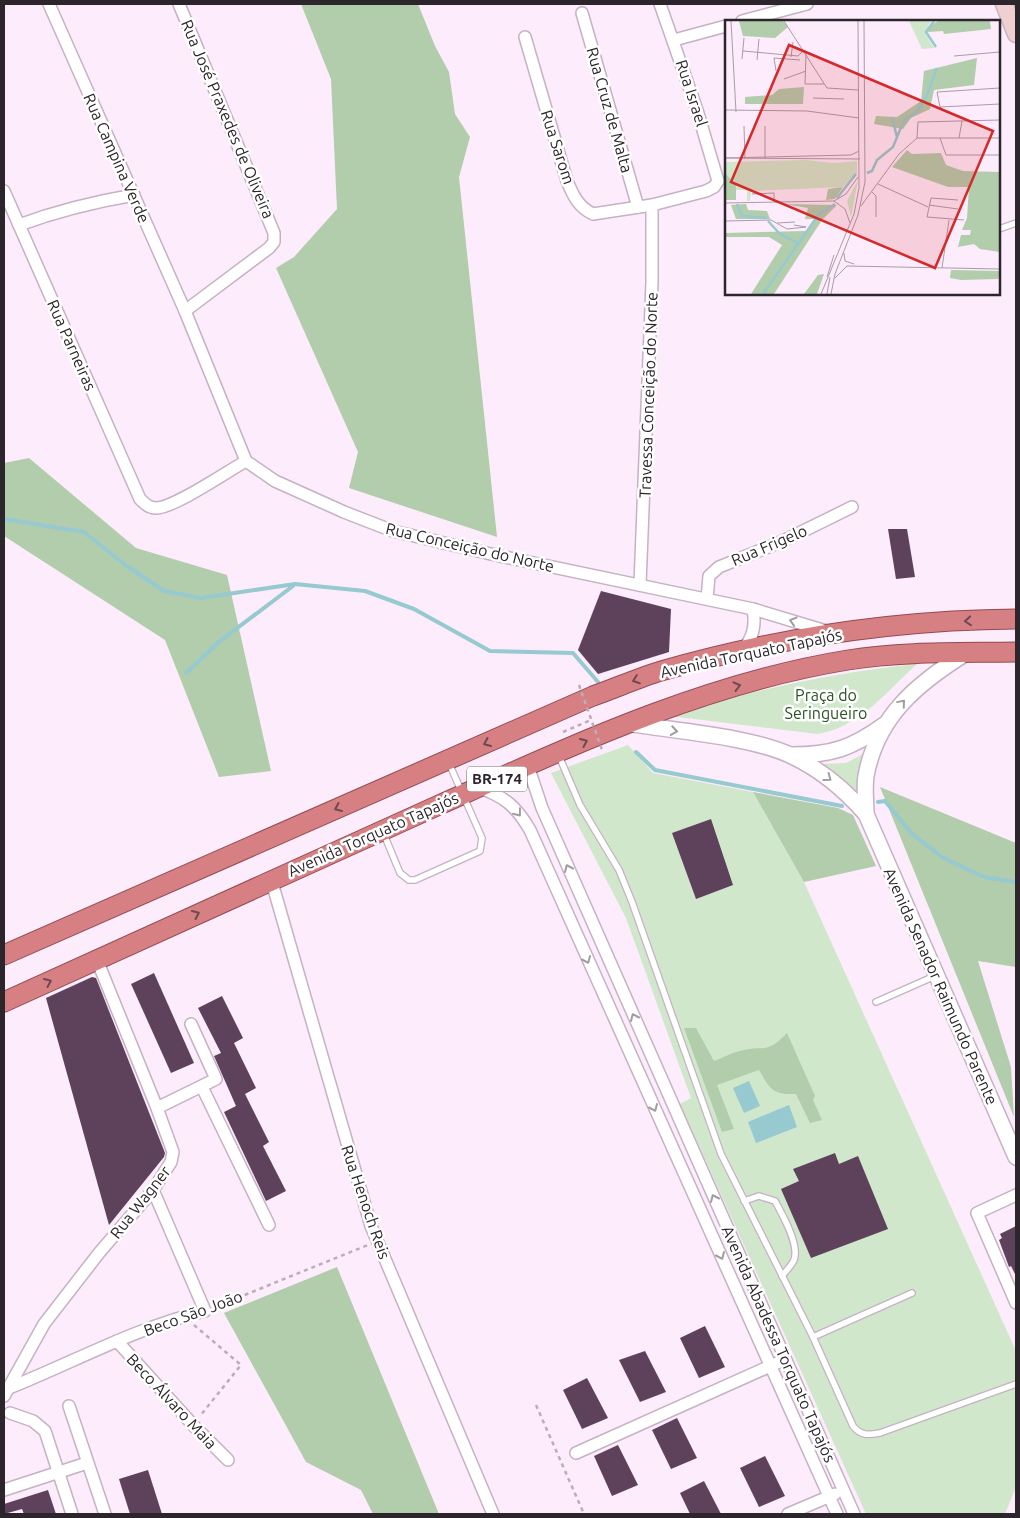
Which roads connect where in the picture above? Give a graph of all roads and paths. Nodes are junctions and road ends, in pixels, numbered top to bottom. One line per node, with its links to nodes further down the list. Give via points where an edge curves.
1 (49, 4): 14 (street, Rua Campina Verde)
2 (180, 4): 20 (street, Rua José Praxedes de Oliveira, via 274,234 274,242 269,248)
3 (660, 4): 11 (street, Rua Israel)
4 (807, 4): 7 (street)
5 (1004, 4): 9 (main road)
6 (582, 13): 16 (street, Rua Cruz de Malta)
7 (746, 20)
8 (725, 26): 11 (street)
9 (1016, 34)
10 (524, 36): 16 (street, Rua Sarom, via 567,181 575,198 584,210 593,214)
11 (674, 40): 12 (street, Rua Israel, via 717,172)
12 (716, 184): 15 (street, Rua Sarom, via 706,191)
13 (4, 191): 18 (street, Rua Parneiras)
14 (134, 196): 18 (street, via 75,206); 20 (street, Rua Campina Verde)
15 (652, 205): 16 (street, Rua Sarom); 23 (street, Travessa Conceição do Norte)
16 (638, 207)
17 (1016, 223): 19 (lane)
18 (19, 225): 21 (street, Rua Parneiras, via 140,499 149,507 158,508)
19 (1000, 229)
20 (185, 311): 21 (street)
21 (246, 461): 23 (street, Rua Conceição do Norte, via 275,481 393,531)
22 (852, 507): 24 (street, Rua Frigelo, via 783,542 719,567 709,576)
23 (640, 584): 24 (street, Rua Conceição do Norte)
24 (707, 599): 25 (street, Rua Conceição do Norte)
25 (753, 609): 27 (street, Rua Conceição do Norte, one-way to 25); 28 (street, via 752,636)
26 (1016, 619): 27 (highway, Avenida Torquato Tapajós / BR-174, one-way to 27)
27 (833, 634): 28 (highway, Avenida Torquato Tapajós / BR-174)
28 (741, 652): 39 (highway, Avenida Torquato Tapajós / BR-174, one-way to 39, via 651,675 593,696)
29 (1016, 652): 30 (highway, Avenida Torquato Tapajós / BR-174)
30 (966, 653): 33 (street, Avenida Senador Raimundo Parente, one-way to 30, via 903,701 929,676); 34 (highway, Avenida Torquato Tapajós / BR-174, one-way to 30, via 718,691 848,660 897,654)
31 (579, 685): 32 (path, bridge)
32 (591, 720): 35 (path); 36 (path, bridge)
33 (888, 722): 38 (street, via 852,746 834,753); 42 (street, Avenida Senador Raimundo Parente, via 873,749 866,777)
34 (626, 723): 37 (highway, Avenida Torquato Tapajós / BR-174, one-way to 34); 38 (street, Avenida Senador Raimundo Parente, one-way to 38, via 756,745)
35 (572, 728)
36 (602, 750)
37 (558, 754): 40 (highway, Avenida Torquato Tapajós / BR-174); 62 (lane, via 580,805 619,870 721,1154)
38 (791, 756): 42 (street, Avenida Senador Raimundo Parente, one-way to 42, via 845,790)
39 (448, 760): 41 (lane); 47 (highway, Avenida Torquato Tapajós / BR-174, one-way to 47)
40 (528, 766): 41 (highway, Avenida Torquato Tapajós / BR-174); 45 (street, Avenida Abadessa Torquato Tapajós, one-way to 40, via 542,808)
41 (471, 791): 43 (highway, Avenida Torquato Tapajós / BR-174); 43 (lane, via 482,838 476,855 409,880 400,873); 46 (street, Avenida Abadessa Torquato Tapajós, one-way to 46, via 498,794 522,816)
42 (866, 814): 49 (street, Avenida Senador Raimundo Parente)
43 (382, 830): 44 (highway, Avenida Torquato Tapajós / BR-174)
44 (271, 879): 48 (highway, Avenida Torquato Tapajós / BR-174, one-way to 44); 64 (street, Rua Henoch Reis)
45 (581, 897): 46 (street); 53 (street, Avenida Abadessa Torquato Tapajós, one-way to 45)
46 (564, 906): 54 (street, Avenida Abadessa Torquato Tapajós, one-way to 54)
47 (4, 955)
48 (97, 960): 50 (highway, Avenida Torquato Tapajós / BR-174, one-way to 48); 56 (street, Rua Wagner)
49 (937, 976): 51 (lane); 57 (street, Avenida Senador Raimundo Parente)
50 (4, 1002)
51 (876, 1002)
52 (191, 1024): 55 (street, via 216,1079)
53 (642, 1034): 54 (street); 58 (street, Avenida Abadessa Torquato Tapajós)
54 (625, 1042): 59 (street, Avenida Abadessa Torquato Tapajós, one-way to 59)
55 (202, 1087): 56 (street); 63 (street)
56 (158, 1108): 60 (street, Rua Wagner, via 173,1152 167,1171)
57 (1016, 1158)
58 (704, 1174): 59 (street); 72 (street, Avenida Abadessa Torquato Tapajós, one-way to 58)
59 (688, 1182): 73 (street, Avenida Abadessa Torquato Tapajós, one-way to 73)
60 (153, 1190): 68 (street); 75 (street, Rua Wagner, via 44,1324)
61 (1016, 1195): 67 (street, via 977,1213)
62 (744, 1201): 65 (lane); 65 (lane, via 759,1196 775,1201 785,1218 796,1248 794,1260)
63 (269, 1225)
64 (377, 1241): 68 (path, Beco São João); 89 (street, Rua Henoch Reis)
65 (782, 1276): 70 (lane)
66 (912, 1292): 70 (lane)
67 (1016, 1303)
68 (205, 1311): 69 (street, Beco São João)
69 (184, 1316): 71 (street, Beco São João); 79 (path, via 241,1365)
70 (813, 1336): 74 (lane, via 854,1426 858,1432 867,1435)
71 (117, 1342): 75 (street, Beco São João); 79 (street, Beco Álvaro Maia)
72 (785, 1359): 73 (street); 85 (street, Avenida Abadessa Torquato Tapajós)
73 (770, 1366): 80 (street); 86 (street, Avenida Abadessa Torquato Tapajós)
74 (1016, 1384)
75 (7, 1392)
76 (536, 1405): 90 (path)
77 (70, 1406): 82 (street)
78 (7, 1412): 83 (street, via 33,1421 45,1431)
79 (193, 1425): 81 (street, Beco Álvaro Maia)
80 (576, 1453)
81 (228, 1460)
82 (88, 1463): 83 (street); 88 (street)
83 (59, 1472): 84 (street); 87 (street)
84 (4, 1490)
85 (843, 1490): 86 (street); 93 (street, Avenida Abadessa Torquato Tapajós)
86 (829, 1496): 91 (street); 92 (street, Avenida Abadessa Torquato Tapajós)
87 (72, 1514)
88 (105, 1514)
89 (494, 1514)
90 (584, 1514)
91 (788, 1514)
92 (837, 1514)
93 (854, 1514)

